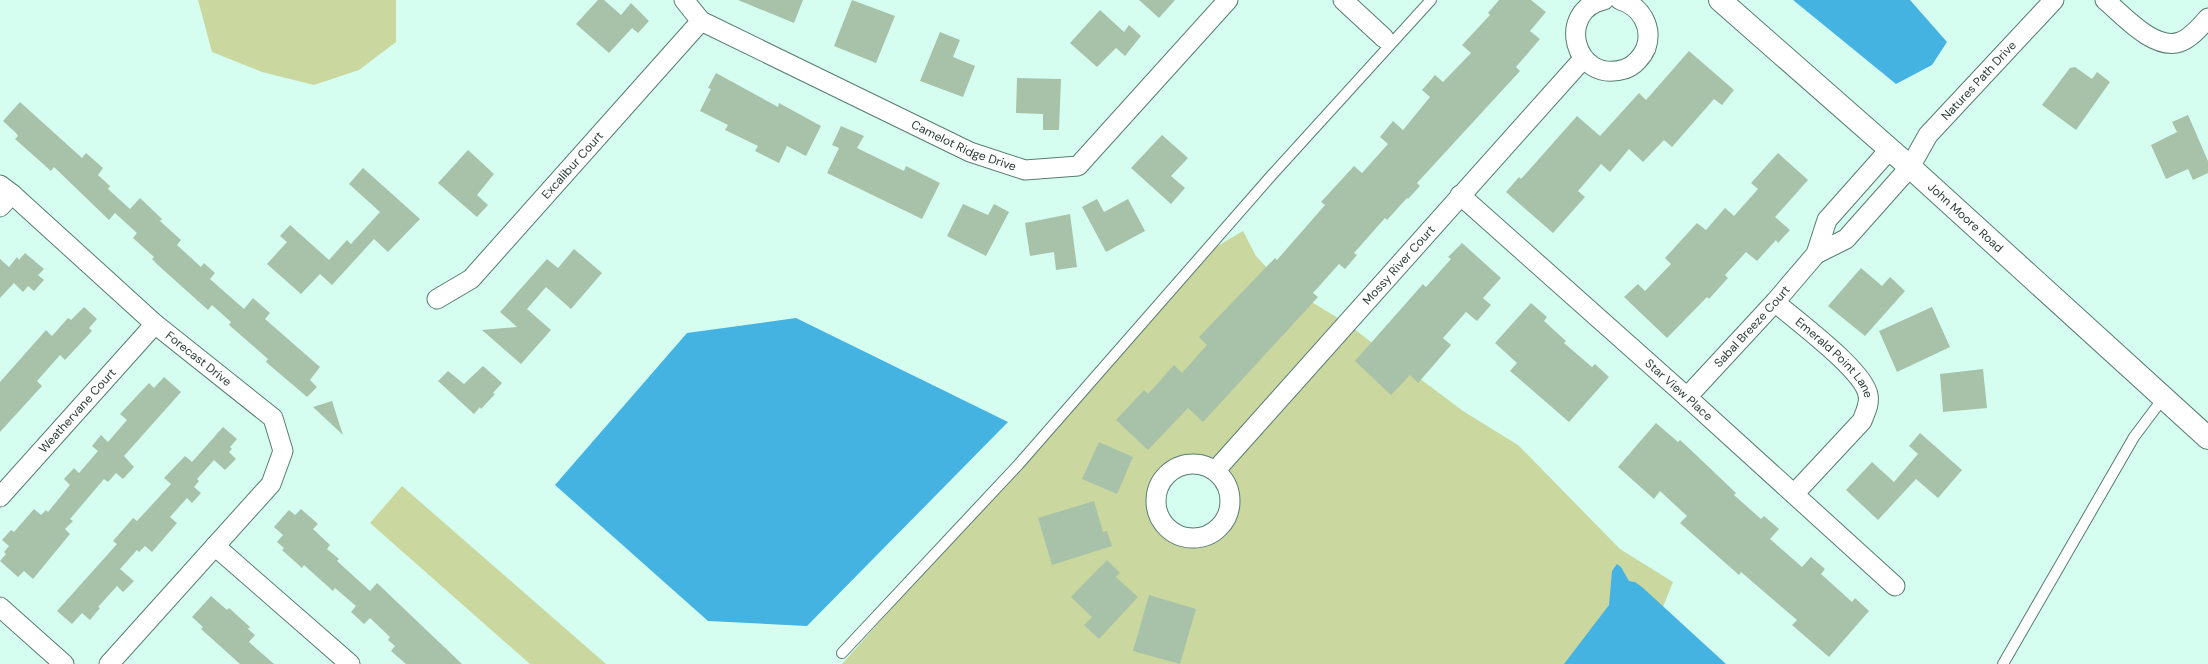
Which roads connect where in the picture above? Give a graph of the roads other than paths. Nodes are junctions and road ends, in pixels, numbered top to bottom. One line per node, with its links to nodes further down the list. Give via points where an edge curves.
1 (684, 0): 11 (street, Camelot Ridge Drive)
2 (1228, 0): 11 (street, Camelot Ridge Drive, via 1078,166 1025,170 970,152)
3 (1343, 0): 12 (street)
4 (1431, 0): 33 (lane, via 1271,176 1019,464)
5 (1604, 0): 13 (street, via 1589,7 1576,26 1575,38)
6 (1620, 0): 13 (street, via 1632,5 1641,14 1648,37 1645,49 1629,68 1617,71 1599,69)
7 (1720, 0): 14 (street, John Moore Road)
8 (2054, 0): 15 (street, Natures Path Drive, via 1928,135)
9 (2105, 0): 10 (street, via 2145,34 2164,44 2180,42 2197,31)
10 (2208, 18)
11 (701, 21): 21 (street, Excalibur Court, via 471,279)
12 (1384, 38)
13 (1583, 59): 17 (street, Mossy River Court)
14 (1890, 149): 15 (street, John Moore Road); 18 (street, Sabal Breeze Court)
15 (1910, 167): 19 (street, Sabal Breeze Court); 25 (street, John Moore Road)
16 (4, 195): 23 (street, Forecast Drive)
17 (1460, 195): 24 (street, Star View Place); 27 (street, Mossy River Court)
18 (1843, 202): 19 (street); 20 (street, Sabal Breeze Court, via 1827,220)
19 (1863, 220): 20 (street, Sabal Breeze Court, via 1846,239)
20 (1816, 254): 22 (street, Sabal Breeze Court)
21 (437, 299)
22 (1775, 302): 24 (street, Sabal Breeze Court); 28 (street, Emerald Point Lane, via 1851,368 1864,382 1868,395 1862,421)
23 (155, 324): 29 (street, Weathervane Court); 30 (street, Forecast Drive, via 274,418 283,451 271,484)
24 (1687, 397): 28 (street, Star View Place)
25 (2164, 397): 26 (street, John Moore Road); 37 (lane, via 2134,437)
26 (2208, 438)
27 (1215, 471)
28 (1794, 494): 31 (street, Star View Place)
29 (0, 497)
30 (215, 546): 35 (street, Forecast Drive); 36 (street)
31 (1895, 586)
32 (0, 607): 34 (street)
33 (842, 653)
34 (64, 664)
35 (109, 664)
36 (350, 664)
37 (2004, 664)

